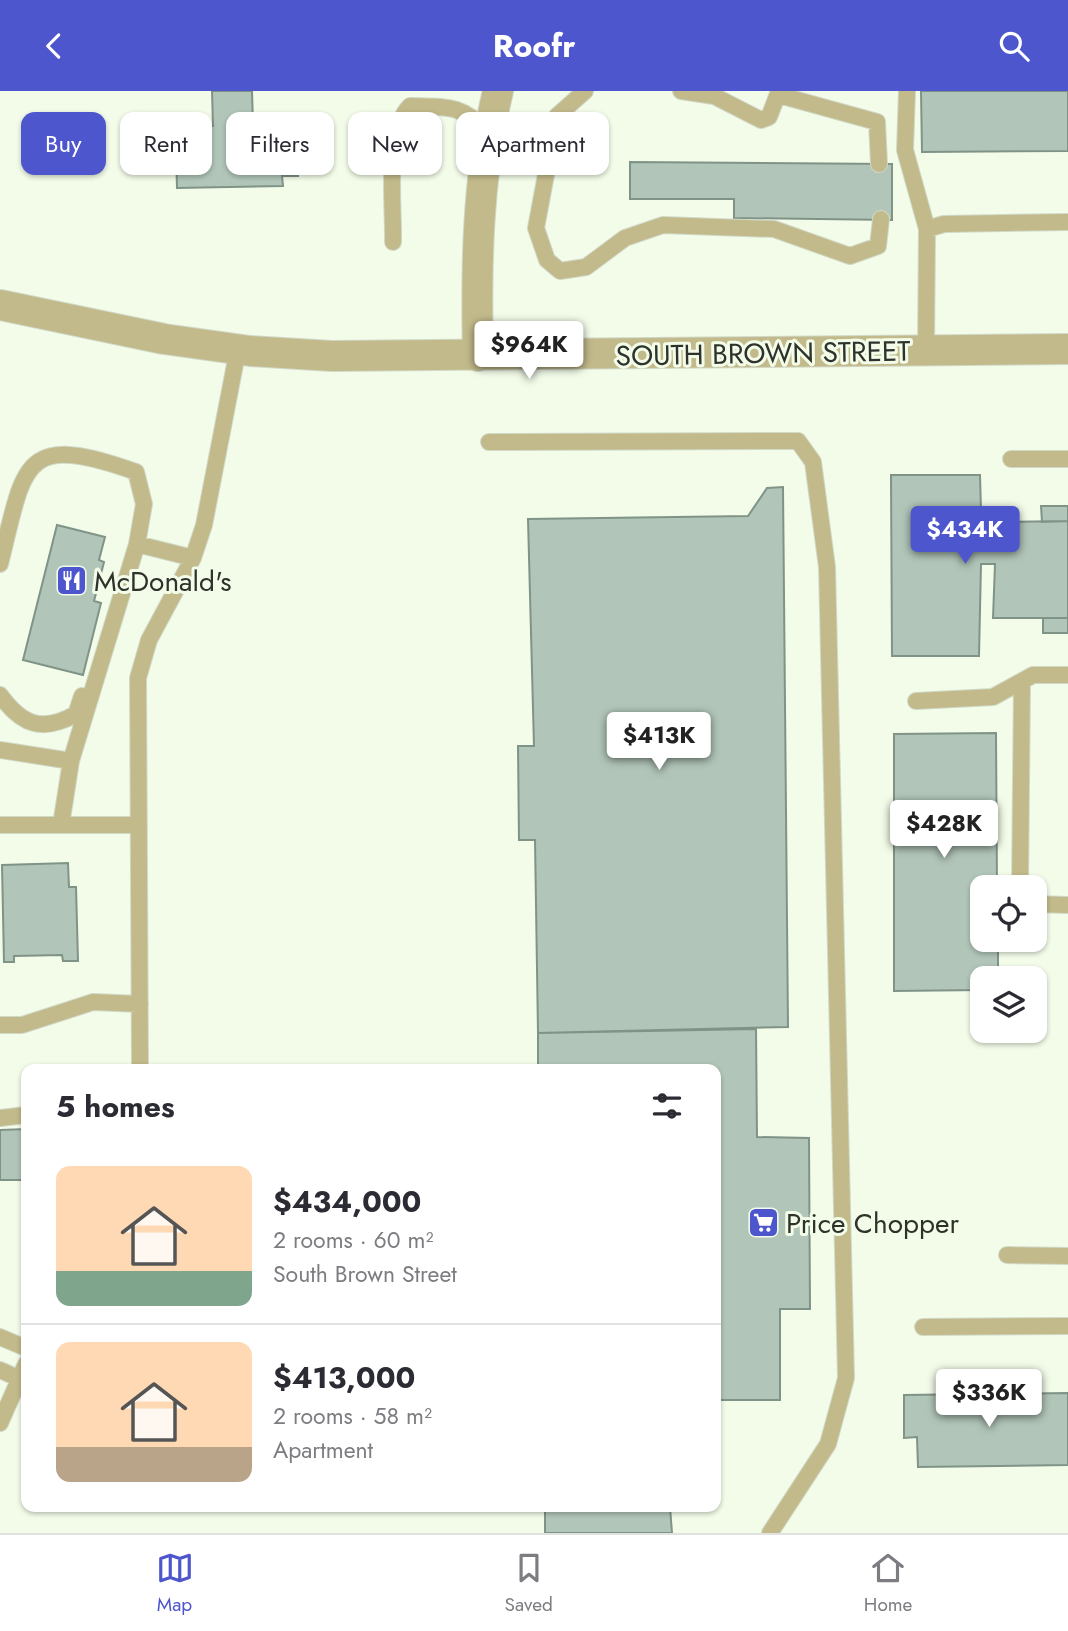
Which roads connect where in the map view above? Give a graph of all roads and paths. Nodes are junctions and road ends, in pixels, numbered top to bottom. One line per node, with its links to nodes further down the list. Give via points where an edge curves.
1 (498, 91): 7 (street)
2 (585, 91): 10 (lane, via 557,117 536,228 547,260 561,271 586,267 625,238 663,225 774,229 850,256 877,246)
3 (681, 91): 5 (lane, via 714,96 761,120 769,117)
4 (907, 91): 12 (lane, via 905,150)
5 (779, 93): 8 (lane, via 877,122)
6 (465, 112): 13 (lane, via 410,106 400,115 395,134)
7 (493, 112)
8 (879, 164)
9 (483, 175): 18 (street, via 478,213)
10 (881, 219)
11 (1068, 222): 12 (lane, via 944,224)
12 (927, 229): 17 (lane)
13 (393, 242)
14 (0, 305): 15 (street, SOUTH BROWN STREET, via 164,339)
15 (238, 349): 18 (street, SOUTH BROWN STREET, via 332,356); 23 (lane, via 204,525)
16 (1068, 349): 17 (street, SOUTH BROWN STREET)
17 (926, 351): 18 (street, SOUTH BROWN STREET)
18 (478, 356)
19 (489, 442): 53 (lane, via 798,441 813,462 827,567 846,1378 828,1444)
20 (1011, 459): 21 (lane)
21 (1068, 459)
22 (137, 544): 23 (lane); 24 (lane, via 144,504 136,472 72,455 43,456 29,469 18,493); 25 (lane)
23 (193, 558): 34 (lane, via 149,640 138,678)
24 (0, 564)
25 (120, 608): 28 (lane, via 107,614 76,714 58,723 38,725 14,714); 31 (lane)
26 (1068, 674): 27 (lane, via 1033,675)
27 (1022, 681): 29 (lane, via 993,697); 35 (lane)
28 (0, 695)
29 (916, 701)
30 (0, 750): 31 (lane)
31 (71, 761): 33 (lane)
32 (0, 825): 33 (lane)
33 (61, 825): 34 (lane)
34 (139, 825): 38 (lane)
35 (1020, 875)
36 (1047, 904): 37 (lane)
37 (1068, 905)
38 (140, 1004): 39 (lane, via 93,1002 22,1024); 40 (lane)
39 (0, 1025)
40 (140, 1064)
41 (21, 1116): 42 (lane)
42 (0, 1118)
43 (1007, 1255): 44 (lane)
44 (1068, 1256)
45 (1068, 1326): 46 (lane)
46 (923, 1327)
47 (0, 1337): 48 (lane)
48 (21, 1346)
49 (0, 1370): 50 (lane)
50 (21, 1371)
51 (21, 1376): 52 (lane)
52 (0, 1423)
53 (770, 1533)

